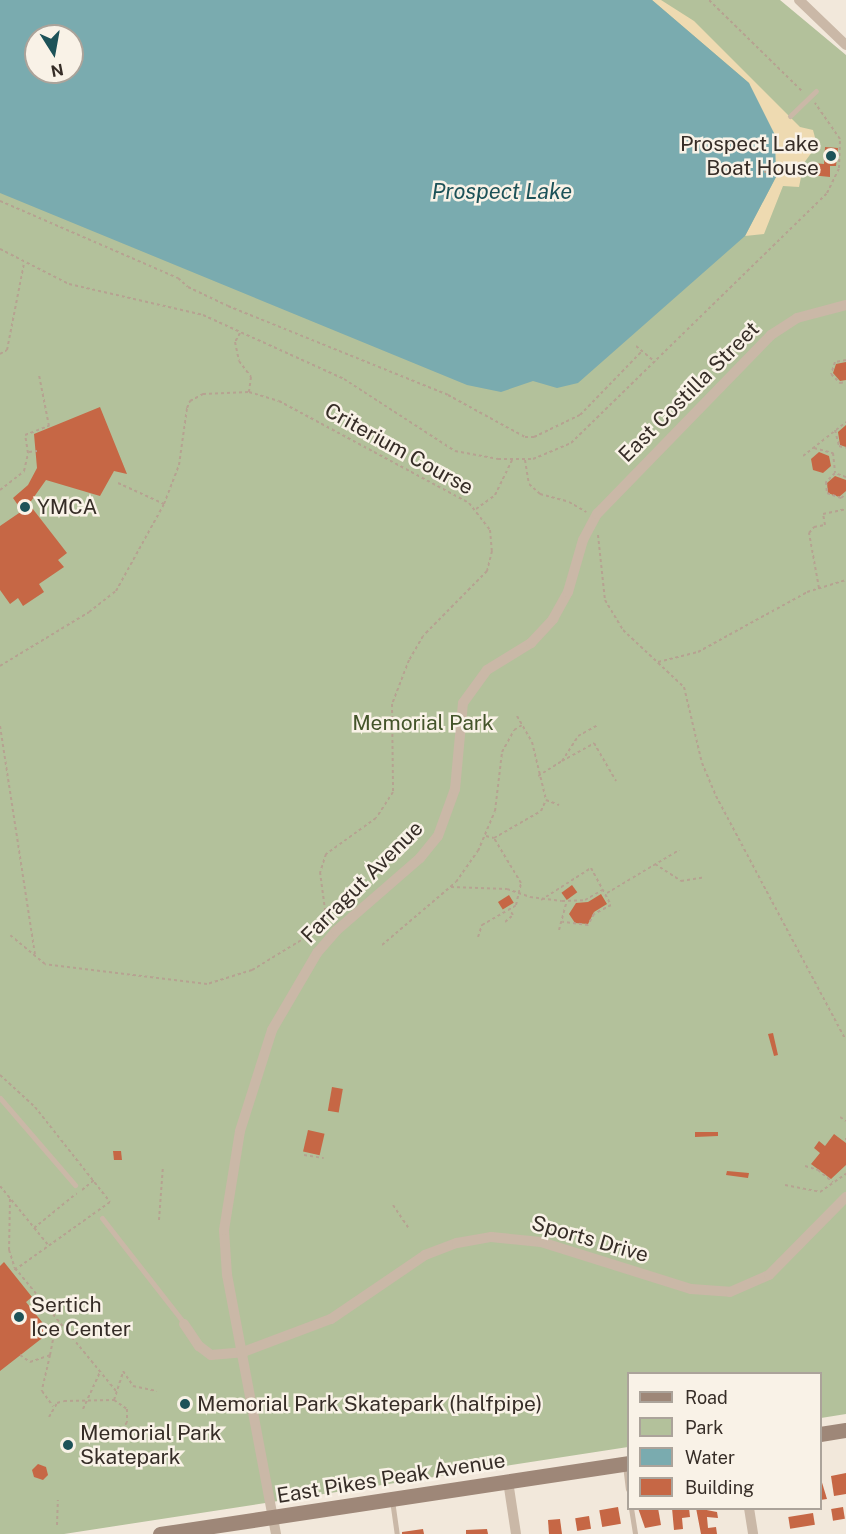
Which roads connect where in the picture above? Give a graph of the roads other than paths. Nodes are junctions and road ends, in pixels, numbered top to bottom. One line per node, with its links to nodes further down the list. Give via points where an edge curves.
1 (799, 0): 3 (street)
2 (846, 30): 3 (street)
3 (833, 32): 4 (street)
4 (846, 45)
5 (816, 91): 6 (lane)
6 (790, 116)
7 (846, 305): 8 (street, East Costilla Street, via 797,318 771,334 608,501)
8 (583, 540): 14 (street, Farragut Avenue, via 568,592 553,619 531,643 487,670 463,703 455,789 438,836 420,858 356,912 317,953 272,1030 240,1131 224,1230 226,1275)
9 (0, 1098): 10 (lane)
10 (75, 1185)
11 (846, 1197): 14 (street, Sports Drive, via 769,1275 744,1289 704,1292 541,1242 483,1238 425,1255 331,1319)
12 (102, 1218): 13 (lane)
13 (184, 1324): 14 (street, Sports Drive, via 204,1352 220,1356)
14 (243, 1352): 22 (street, Farragut Avenue)
15 (846, 1430): 16 (main road)
16 (822, 1434)
17 (627, 1463): 18 (main road, East Pikes Peak Avenue)
18 (508, 1481): 19 (main road, East Pikes Peak Avenue); 26 (street)
19 (392, 1498): 22 (main road, East Pikes Peak Avenue); 25 (lane)
20 (631, 1510): 27 (lane)
21 (749, 1510): 28 (street)
22 (274, 1518): 23 (main road, East Pikes Peak Avenue); 24 (street, Farragut Avenue)
23 (160, 1534)
24 (276, 1534)
25 (397, 1534)
26 (516, 1534)
27 (635, 1534)
28 (753, 1534)

